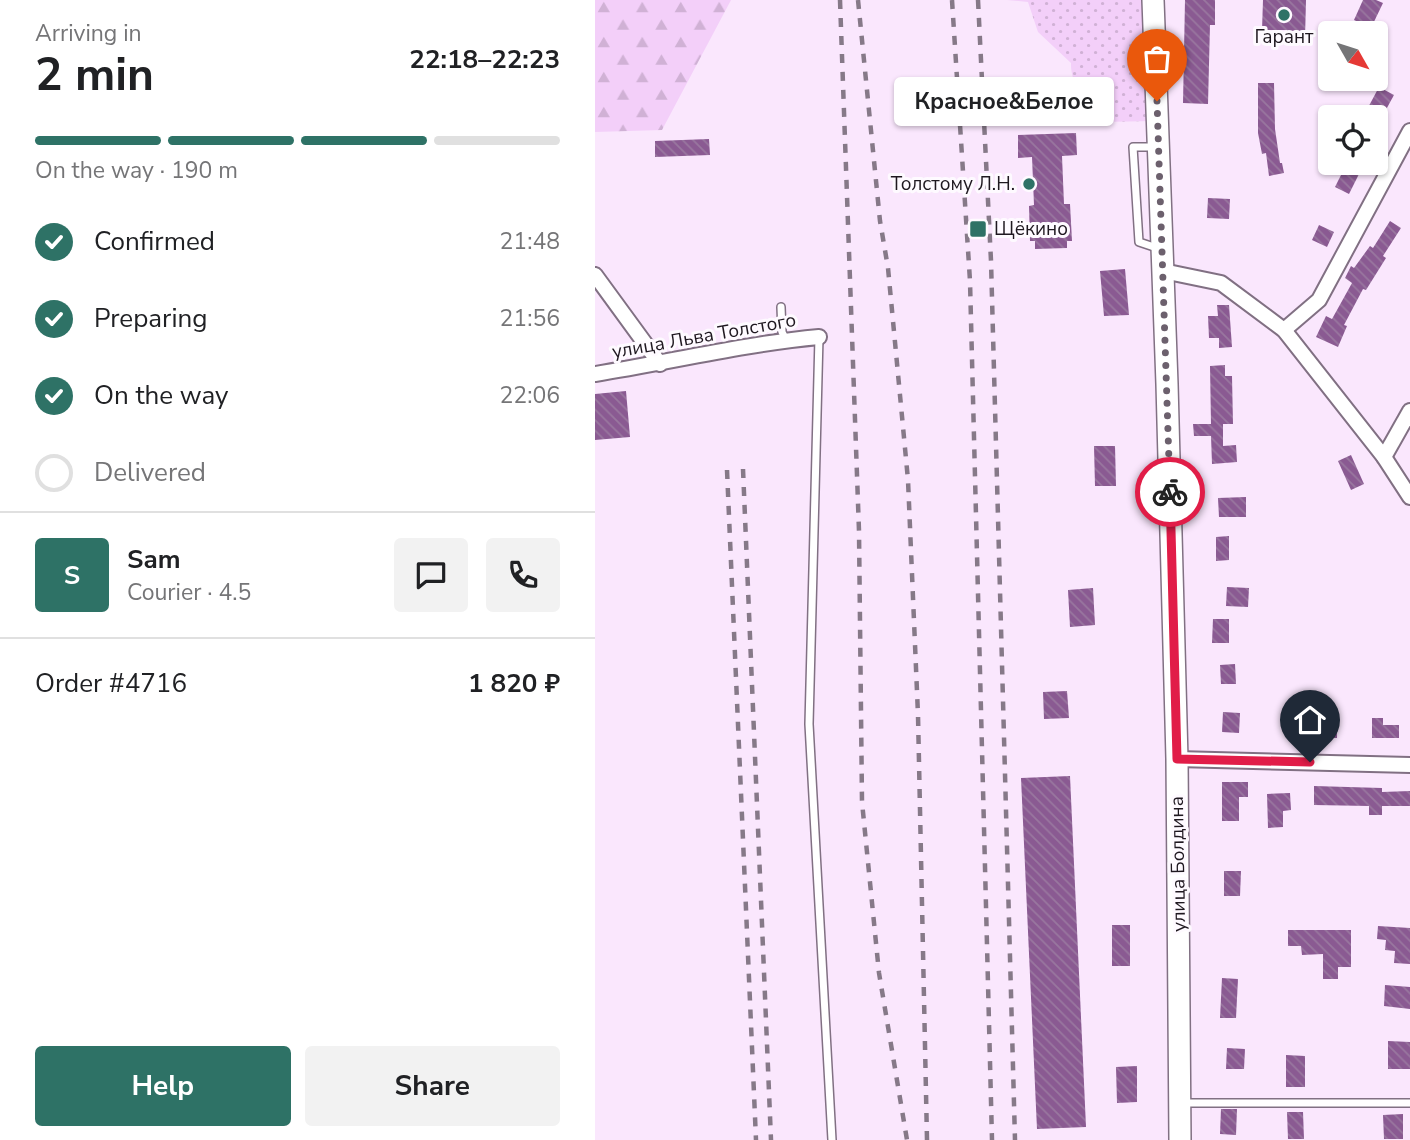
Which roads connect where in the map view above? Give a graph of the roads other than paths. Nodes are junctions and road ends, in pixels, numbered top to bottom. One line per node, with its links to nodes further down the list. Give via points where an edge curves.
1 (1153, 0): 3 (main road, улица Болдина)
2 (1410, 131): 6 (street, via 1319,300)
3 (1163, 271): 6 (street, via 1221,283); 14 (main road, улица Болдина)
4 (595, 275): 9 (street)
5 (781, 307): 8 (lane)
6 (1284, 330): 12 (street)
7 (819, 337): 8 (street, улица Льва Толстого); 18 (lane, via 809,724)
8 (786, 340): 9 (street, улица Льва Толстого)
9 (660, 364): 10 (street, улица Льва Толстого)
10 (595, 374)
11 (1410, 411): 12 (street)
12 (1384, 457): 13 (street)
13 (1410, 497)
14 (1177, 759): 15 (street); 16 (main road, улица Болдина)
15 (1410, 765)
16 (1181, 1103): 17 (lane); 19 (main road, улица Болдина)
17 (1410, 1103)
18 (832, 1140)
19 (1180, 1140)

